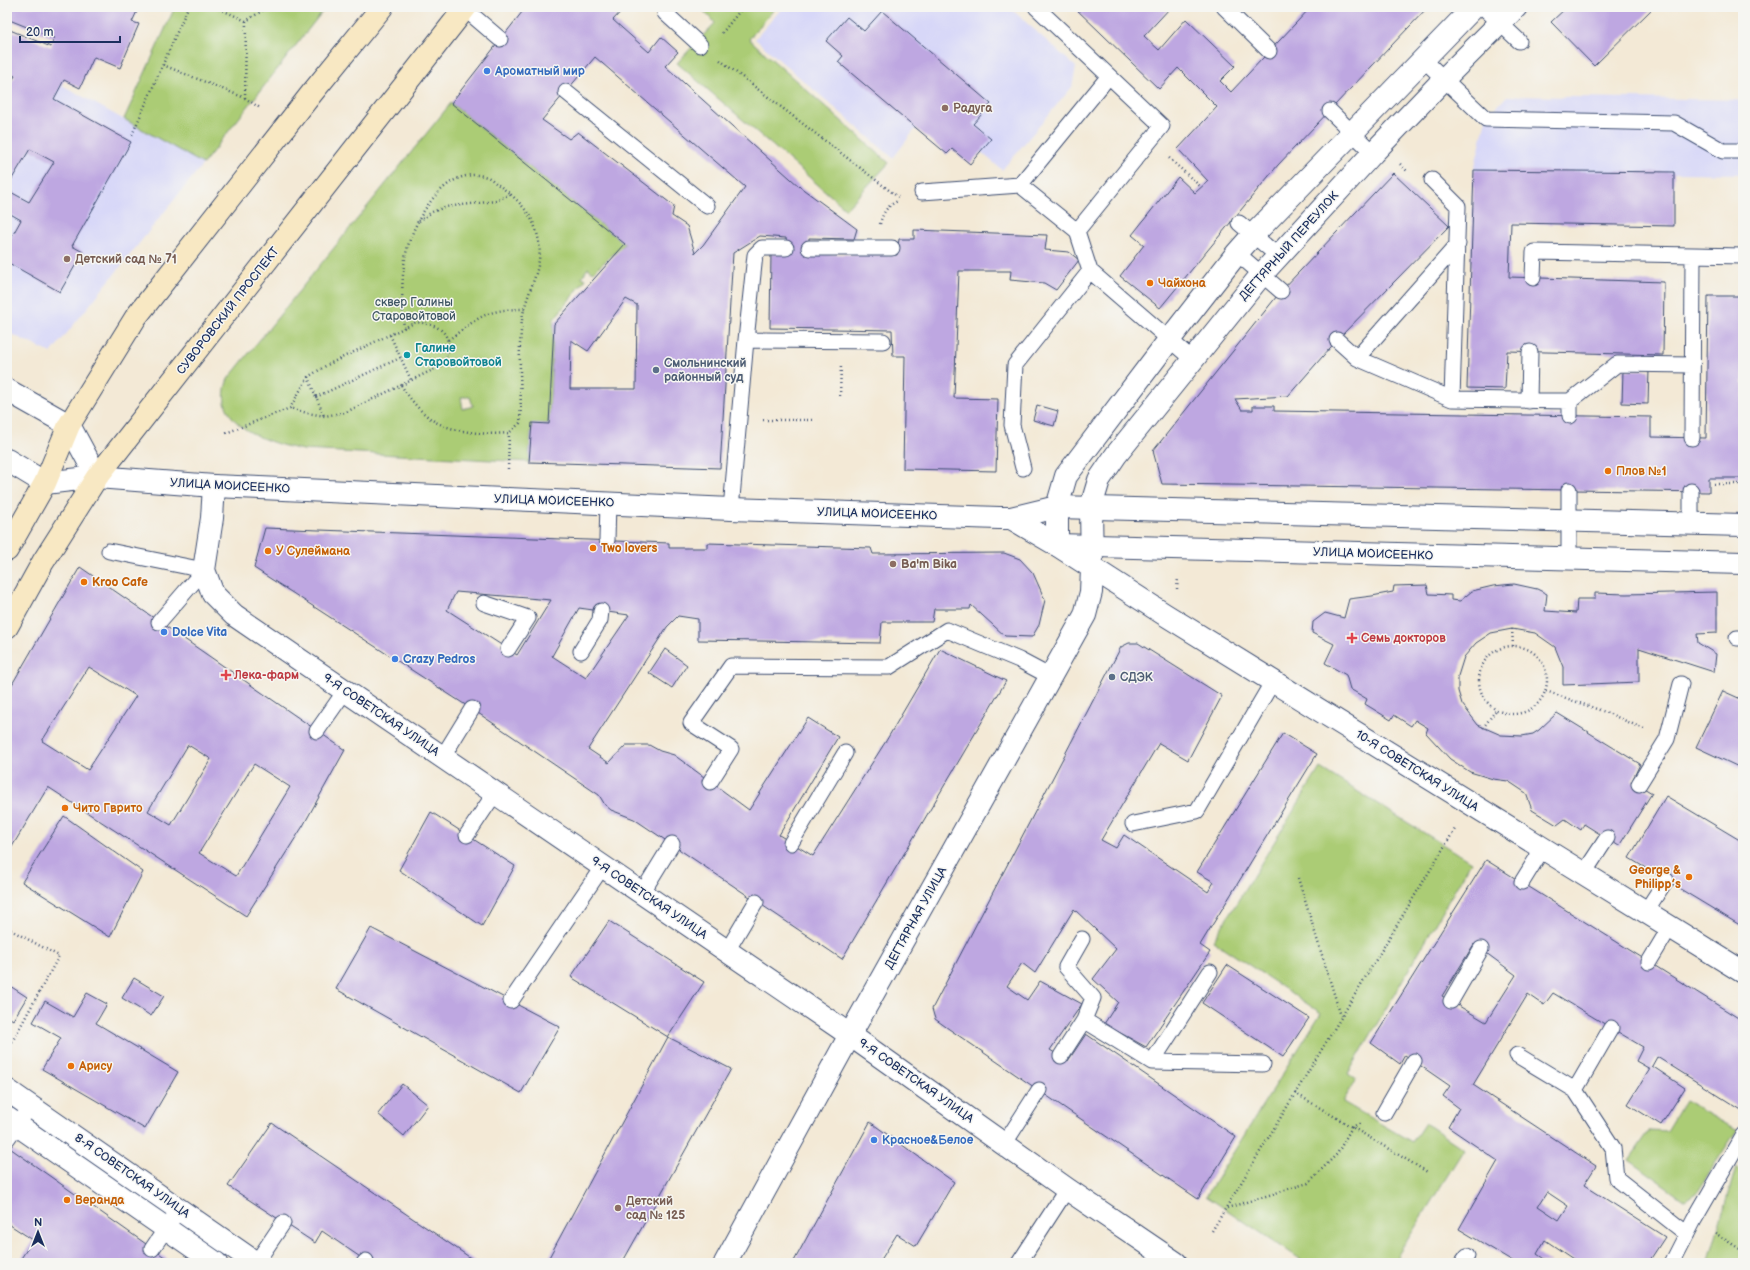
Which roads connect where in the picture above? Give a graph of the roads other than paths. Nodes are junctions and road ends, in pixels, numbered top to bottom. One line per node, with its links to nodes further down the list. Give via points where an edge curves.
1 (382, 7): 53 (main road, via 136,317)
2 (670, 7): 12 (lane, via 665,13)
3 (1036, 7): 15 (lane)
4 (1224, 7): 13 (lane)
5 (1474, 7): 14 (street)
6 (1483, 7): 9 (lane)
7 (1516, 7): 9 (street, ДЕГТЯРНЫЙ ПЕРЕУЛОК)
8 (466, 8): 10 (lane); 57 (main road, СУВОРОВСКИЙ ПРОСПЕКТ)
9 (1500, 23): 11 (lane); 16 (street, ДЕГТЯРНЫЙ ПЕРЕУЛОК)
10 (500, 40)
11 (1519, 41)
12 (700, 45)
13 (1269, 51)
14 (1423, 59): 16 (lane); 19 (street)
15 (1109, 76): 23 (lane); 27 (lane, via 1162,126)
16 (1444, 78): 20 (lane, via 1486,119 1674,123 1723,150); 21 (street, ДЕГТЯРНЫЙ ПЕРЕУЛОК)
17 (566, 92): 25 (lane)
18 (1330, 111): 19 (lane)
19 (1352, 132): 21 (lane); 26 (street)
20 (1743, 151)
21 (1373, 153): 34 (street, ДЕГТЯРНЫЙ ПЕРЕУЛОК)
22 (1432, 180): 28 (lane, via 1458,206)
23 (1020, 185): 24 (lane); 27 (lane)
24 (922, 192)
25 (707, 206)
26 (1246, 229): 32 (street); 34 (lane)
27 (1077, 231): 36 (lane)
28 (1458, 244): 45 (lane); 49 (lane)
29 (786, 248): 40 (lane, via 762,248 755,255)
30 (809, 248): 31 (lane)
31 (892, 248)
32 (1237, 253): 37 (lane); 41 (street)
33 (1692, 255): 35 (lane); 38 (lane, via 1534,252); 47 (lane)
34 (1278, 256): 37 (street, ДЕГТЯРНЫЙ ПЕРЕУЛОК)
35 (1743, 256)
36 (1090, 271): 41 (lane); 56 (lane, via 1015,365 1012,424)
37 (1262, 274): 39 (lane); 46 (street, ДЕГТЯРНЫЙ ПЕРЕУЛОК)
38 (1533, 278)
39 (1281, 291)
40 (746, 340): 43 (lane); 65 (lane)
41 (1169, 340): 46 (lane); 63 (street, via 1066,476)
42 (1337, 340): 45 (lane)
43 (883, 341)
44 (1530, 352): 50 (lane)
45 (1357, 358): 49 (lane)
46 (1192, 359): 64 (street, ДЕГТЯРНЫЙ ПЕРЕУЛОК, via 1116,455 1099,480)
47 (1692, 365): 51 (lane, via 1617,364); 54 (lane)
48 (7, 390): 53 (street)
49 (1452, 399): 50 (lane)
50 (1529, 400): 51 (lane)
51 (1570, 400): 52 (lane)
52 (1570, 416)
53 (69, 425): 57 (street); 58 (main road)
54 (1692, 438)
55 (7, 460): 58 (street)
56 (1023, 468)
57 (97, 477): 58 (street); 59 (street, УЛИЦА МОИСЕЕНКО); 82 (main road, СУВОРОВСКИЙ ПРОСПЕКТ, via 43,562)
58 (45, 483): 73 (main road)
59 (214, 486): 62 (street, УЛИЦА МОИСЕЕНКО); 78 (street, 9-Я СОВЕТСКАЯ УЛИЦА)
60 (1569, 490): 67 (lane)
61 (1691, 491): 68 (lane)
62 (608, 503): 65 (street, УЛИЦА МОИСЕЕНКО); 70 (lane)
63 (1057, 507): 64 (street, УЛИЦА МОИСЕЕНКО); 66 (street, УЛИЦА МОИСЕЕНКО); 71 (street)
64 (1091, 507): 67 (street, УЛИЦА МОИСЕЕНКО); 72 (street, ДЕГТЯРНАЯ УЛИЦА)
65 (732, 509): 66 (street, УЛИЦА МОИСЕЕНКО)
66 (1011, 518): 71 (street, УЛИЦА МОИСЕЕНКО)
67 (1569, 520): 68 (street, УЛИЦА МОИСЕЕНКО); 75 (lane)
68 (1691, 524): 69 (street, УЛИЦА МОИСЕЕНКО)
69 (1743, 525)
70 (607, 540)
71 (1057, 545): 72 (street, УЛИЦА МОИСЕЕНКО); 77 (street)
72 (1092, 546): 75 (street, УЛИЦА МОИСЕЕНКО); 77 (street, ДЕГТЯРНАЯ УЛИЦА)
73 (7, 550)
74 (109, 551): 78 (lane)
75 (1569, 559): 76 (street, УЛИЦА МОИСЕЕНКО)
76 (1743, 563)
77 (1092, 568): 85 (street, ДЕГТЯРНАЯ УЛИЦА, via 1091,592 1085,615); 86 (street, 10-Я СОВЕТСКАЯ УЛИЦА)
78 (204, 570): 81 (lane); 88 (street, 9-Я СОВЕТСКАЯ УЛИЦА, via 213,594 234,615)
79 (484, 603): 83 (lane, via 528,618)
80 (601, 611): 84 (lane, via 600,620)
81 (159, 622)
82 (7, 627)
83 (508, 649)
84 (581, 651)
85 (1051, 677): 93 (lane, via 1018,660 946,630 889,667 732,666 691,723 731,749); 120 (street, ДЕГТЯРНАЯ УЛИЦА)
86 (1273, 681): 96 (lane, via 1198,811); 101 (street, 10-Я СОВЕТСКАЯ УЛИЦА)
87 (1681, 684): 94 (lane, via 1667,739)
88 (345, 691): 90 (lane); 92 (street, 9-Я СОВЕТСКАЯ УЛИЦА)
89 (472, 709): 92 (lane)
90 (317, 731)
91 (845, 753): 99 (lane)
92 (442, 758): 95 (street, 9-Я СОВЕТСКАЯ УЛИЦА)
93 (710, 782)
94 (1639, 784)
95 (495, 793): 97 (lane); 102 (street, 9-Я СОВЕТСКАЯ УЛИЦА)
96 (1133, 824)
97 (467, 835)
98 (1607, 838): 103 (lane)
99 (791, 842)
100 (672, 844): 106 (lane)
101 (1543, 848): 103 (street, 10-Я СОВЕТСКАЯ УЛИЦА); 105 (lane)
102 (603, 866): 106 (street, 9-Я СОВЕТСКАЯ УЛИЦА); 116 (lane)
103 (1584, 873): 108 (street, 10-Я СОВЕТСКАЯ УЛИЦА)
104 (1666, 880): 108 (lane)
105 (1522, 882)
106 (642, 893): 112 (street, 9-Я СОВЕТСКАЯ УЛИЦА)
107 (756, 902): 112 (lane)
108 (1646, 911): 109 (street, 10-Я СОВЕТСКАЯ УЛИЦА)
109 (1670, 927): 113 (lane); 115 (street, 10-Я СОВЕТСКАЯ УЛИЦА)
110 (1082, 939): 118 (lane, via 1066,967 1093,998)
111 (1481, 949): 117 (lane)
112 (727, 951): 120 (street, 9-Я СОВЕТСКАЯ УЛИЦА)
113 (1649, 962)
114 (1210, 972): 124 (lane)
115 (1743, 972)
116 (510, 1001)
117 (1451, 1001)
118 (1084, 1020): 122 (lane); 124 (lane)
119 (1611, 1028): 128 (lane)
120 (850, 1035): 133 (street, 9-Я СОВЕТСКАЯ УЛИЦА); 142 (street, ДЕГТЯРНАЯ УЛИЦА)
121 (1517, 1055): 128 (lane)
122 (1060, 1056)
123 (1414, 1061): 130 (lane)
124 (1152, 1062): 125 (lane)
125 (1263, 1064)
126 (7, 1090): 129 (street, 8-Я СОВЕТСКАЯ УЛИЦА)
127 (1039, 1090): 133 (lane)
128 (1575, 1090): 138 (lane, via 1613,1148 1616,1178)
129 (30, 1106): 131 (lane); 135 (street, 8-Я СОВЕТСКАЯ УЛИЦА)
130 (1384, 1113)
131 (10, 1127): 137 (street, 8-Я СОВЕТСКАЯ УЛИЦА)
132 (1743, 1135): 138 (lane)
133 (1004, 1143): 134 (street, 9-Я СОВЕТСКАЯ УЛИЦА)
134 (1067, 1188): 143 (lane); 144 (street, 9-Я СОВЕТСКАЯ УЛИЦА)
135 (179, 1209): 137 (lane); 141 (street, 8-Я СОВЕТСКАЯ УЛИЦА)
136 (283, 1223): 141 (lane)
137 (166, 1229): 139 (lane); 140 (street, 8-Я СОВЕТСКАЯ УЛИЦА)
138 (1687, 1234): 145 (lane)
139 (152, 1249)
140 (216, 1263)
141 (256, 1263)
142 (725, 1263)
143 (1019, 1263)
144 (1176, 1263)
145 (1672, 1263)

